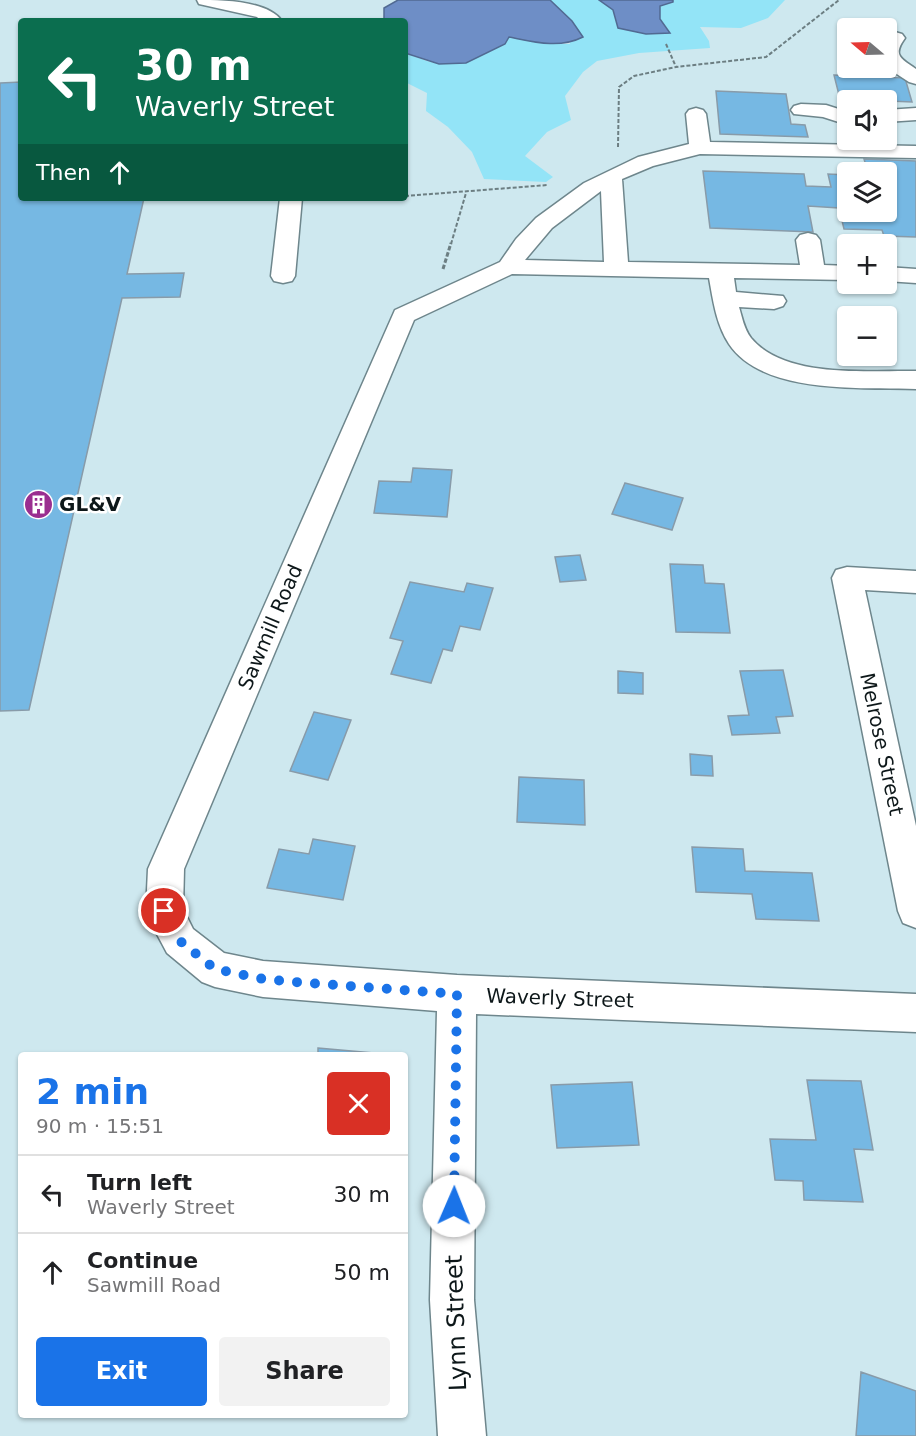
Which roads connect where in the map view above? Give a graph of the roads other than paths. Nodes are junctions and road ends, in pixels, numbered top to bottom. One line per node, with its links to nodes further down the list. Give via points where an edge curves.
1 (206, 0): 2 (street)
2 (268, 18)
3 (897, 65): 4 (street)
4 (916, 78)
5 (801, 110): 7 (street)
6 (696, 114): 11 (street)
7 (837, 114)
8 (916, 114): 9 (street)
9 (897, 115)
10 (837, 141): 11 (street)
11 (700, 148): 14 (street, via 648,158)
12 (897, 149): 13 (street)
13 (916, 152)
14 (611, 177): 17 (street, via 584,192 535,232); 18 (street)
15 (291, 201): 23 (street)
16 (808, 240): 20 (street)
17 (508, 267): 18 (street); 30 (street, Sawmill Road, via 404,315 166,869 164,911)
18 (616, 268): 19 (street)
19 (720, 270): 20 (street); 25 (street)
20 (813, 272): 21 (street)
21 (837, 273)
22 (897, 275): 24 (street)
23 (283, 276)
24 (916, 276)
25 (726, 299): 26 (street); 27 (street, via 741,342 759,360 813,376)
26 (774, 301)
27 (916, 380)
28 (916, 582): 29 (street, Melrose Street, via 847,578)
29 (916, 911)
30 (180, 941): 31 (street, Waverly Street, via 215,969 263,979)
31 (457, 994): 32 (street, Waverly Street); 33 (street, Lynn Street, via 452,1300)
32 (916, 1012)
33 (462, 1436)

